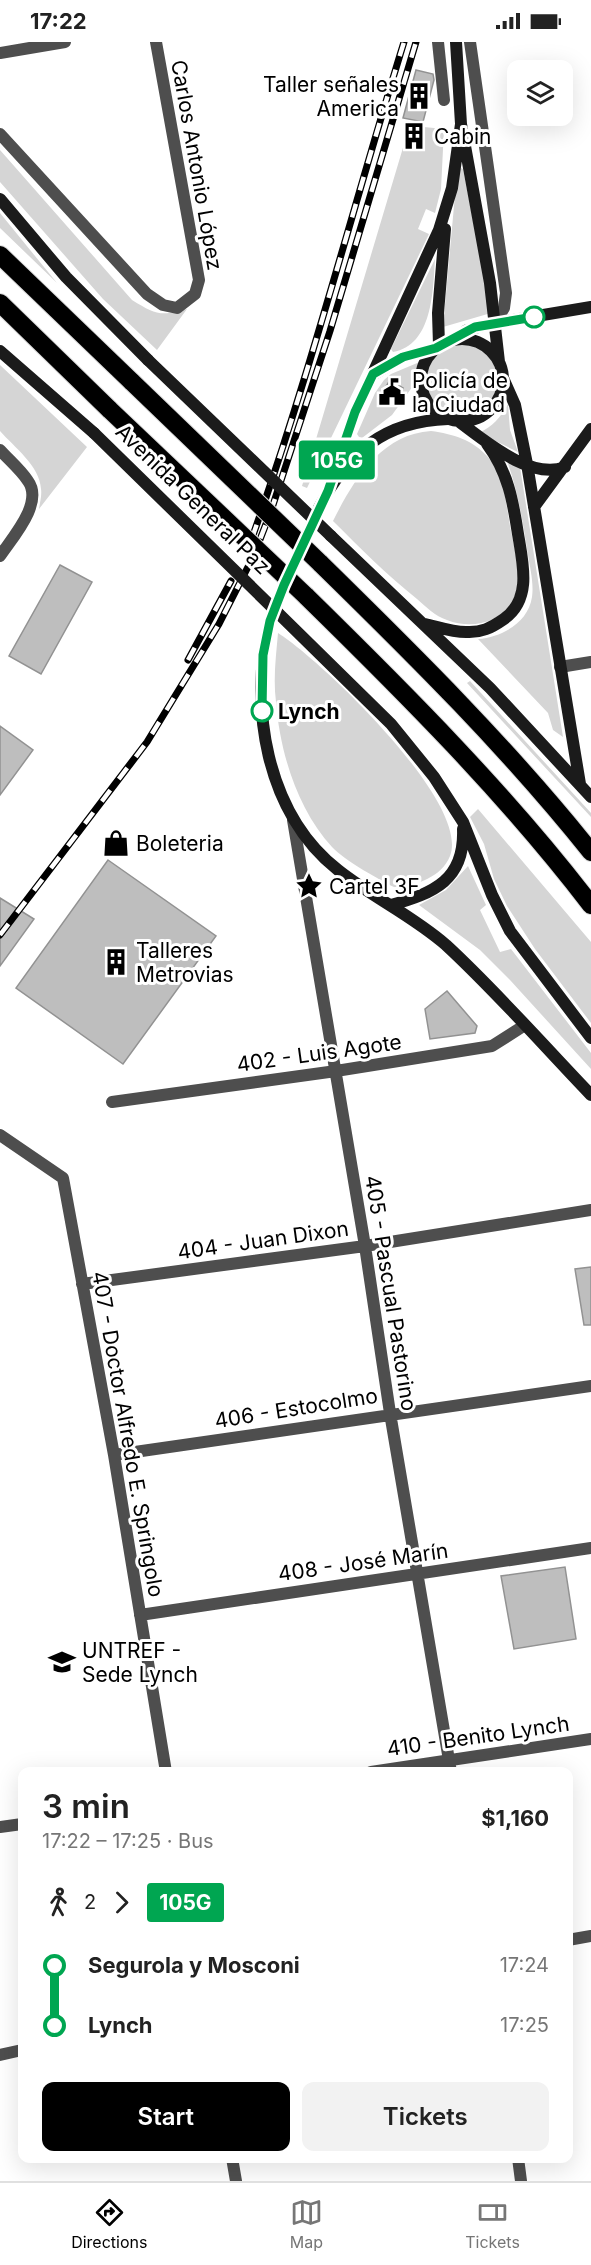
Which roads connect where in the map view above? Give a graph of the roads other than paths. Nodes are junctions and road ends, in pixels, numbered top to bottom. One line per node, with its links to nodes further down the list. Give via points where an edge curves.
1 (64, 42): 6 (street)
2 (156, 42): 9 (street, Carlos Antonio López, via 199,280 195,294 177,308 163,305 147,294)
3 (438, 42): 7 (street)
4 (456, 42): 8 (street)
5 (470, 42): 15 (street, via 506,293 504,308)
6 (0, 53)
7 (444, 100)
8 (461, 124): 11 (street); 15 (street)
9 (0, 134)
10 (0, 199): 33 (street, bridge, via 66,277 148,360)
11 (446, 210): 17 (street); 20 (street, via 432,249)
12 (0, 255): 40 (highway, Avenida General Paz, bridge, via 428,668)
13 (0, 303): 42 (highway, Avenida General Paz, bridge, via 388,677 466,758)
14 (591, 307): 15 (street)
15 (495, 322): 16 (street, via 467,330); 19 (street)
16 (457, 338): 17 (street); 19 (street, via 486,346)
17 (437, 346): 20 (street, via 403,357); 22 (street, via 423,365 423,394 433,410)
18 (0, 351): 39 (street, Avenida General Paz, bridge, via 94,433 391,724 439,784)
19 (499, 362): 21 (street)
20 (373, 374): 28 (street, via 355,412)
21 (503, 378): 22 (street, via 501,394 489,411 471,420); 26 (street, via 514,405)
22 (454, 420): 24 (street); 28 (street, via 417,422 387,432 353,458)
23 (591, 429): 27 (street)
24 (487, 444): 26 (street); 33 (street, via 503,469 511,492 523,563 522,595 510,615 479,632)
25 (0, 450): 31 (street, via 30,483 33,496 26,519)
26 (527, 464): 27 (street, via 554,471); 29 (street)
27 (565, 466): 29 (street)
28 (328, 491): 30 (street)
29 (534, 507): 35 (street)
30 (319, 508)
31 (0, 556)
32 (270, 621): 38 (street, via 263,655 262,713 272,766)
33 (424, 624): 36 (street)
34 (591, 662): 35 (street)
35 (560, 667): 36 (street)
36 (580, 784): 37 (street)
37 (591, 797)
38 (293, 820): 41 (street, via 336,869); 45 (street, 405 - Pascual Pastorino)
39 (463, 822): 41 (street, via 460,860 449,879 415,898); 44 (street, Avenida General Paz, via 510,931)
40 (591, 852)
41 (391, 905): 43 (street, via 445,944)
42 (591, 905)
43 (525, 1025): 45 (street, 402 - Luis Agote, via 492,1046); 46 (street)
44 (591, 1038)
45 (336, 1071): 47 (street, 402 - Luis Agote); 50 (street, 405 - Pascual Pastorino)
46 (591, 1095)
47 (112, 1102)
48 (0, 1135): 51 (street, 407 - Doctor Alfredo E. Springolo, via 63,1178)
49 (591, 1210): 50 (street, 404 - Juan Dixon)
50 (365, 1246): 51 (street, 404 - Juan Dixon); 53 (street, 405 - Pascual Pastorino)
51 (82, 1284): 54 (street, 407 - Doctor Alfredo E. Springolo)
52 (591, 1386): 53 (street, 406 - Estocolmo)
53 (390, 1413): 54 (street, 406 - Estocolmo); 56 (street, 405 - Pascual Pastorino)
54 (114, 1455): 57 (street, 407 - Doctor Alfredo E. Springolo)
55 (591, 1548): 56 (street, 408 - José Marín)
56 (417, 1574): 57 (street, 408 - José Marín); 59 (street, 405 - Pascual Pastorino)
57 (140, 1615): 60 (street, 407 - Doctor Alfredo E. Springolo)
58 (591, 1739): 59 (street, 410 - Benito Lynch)
59 (450, 1766)
60 (165, 1767)
61 (18, 1825): 62 (street)
62 (0, 1827)
63 (591, 1936): 64 (street)
64 (573, 1939)
65 (18, 2051): 66 (street)
66 (0, 2055)
67 (233, 2163): 69 (street)
68 (519, 2163): 70 (street)
69 (236, 2181)
70 (521, 2181)

